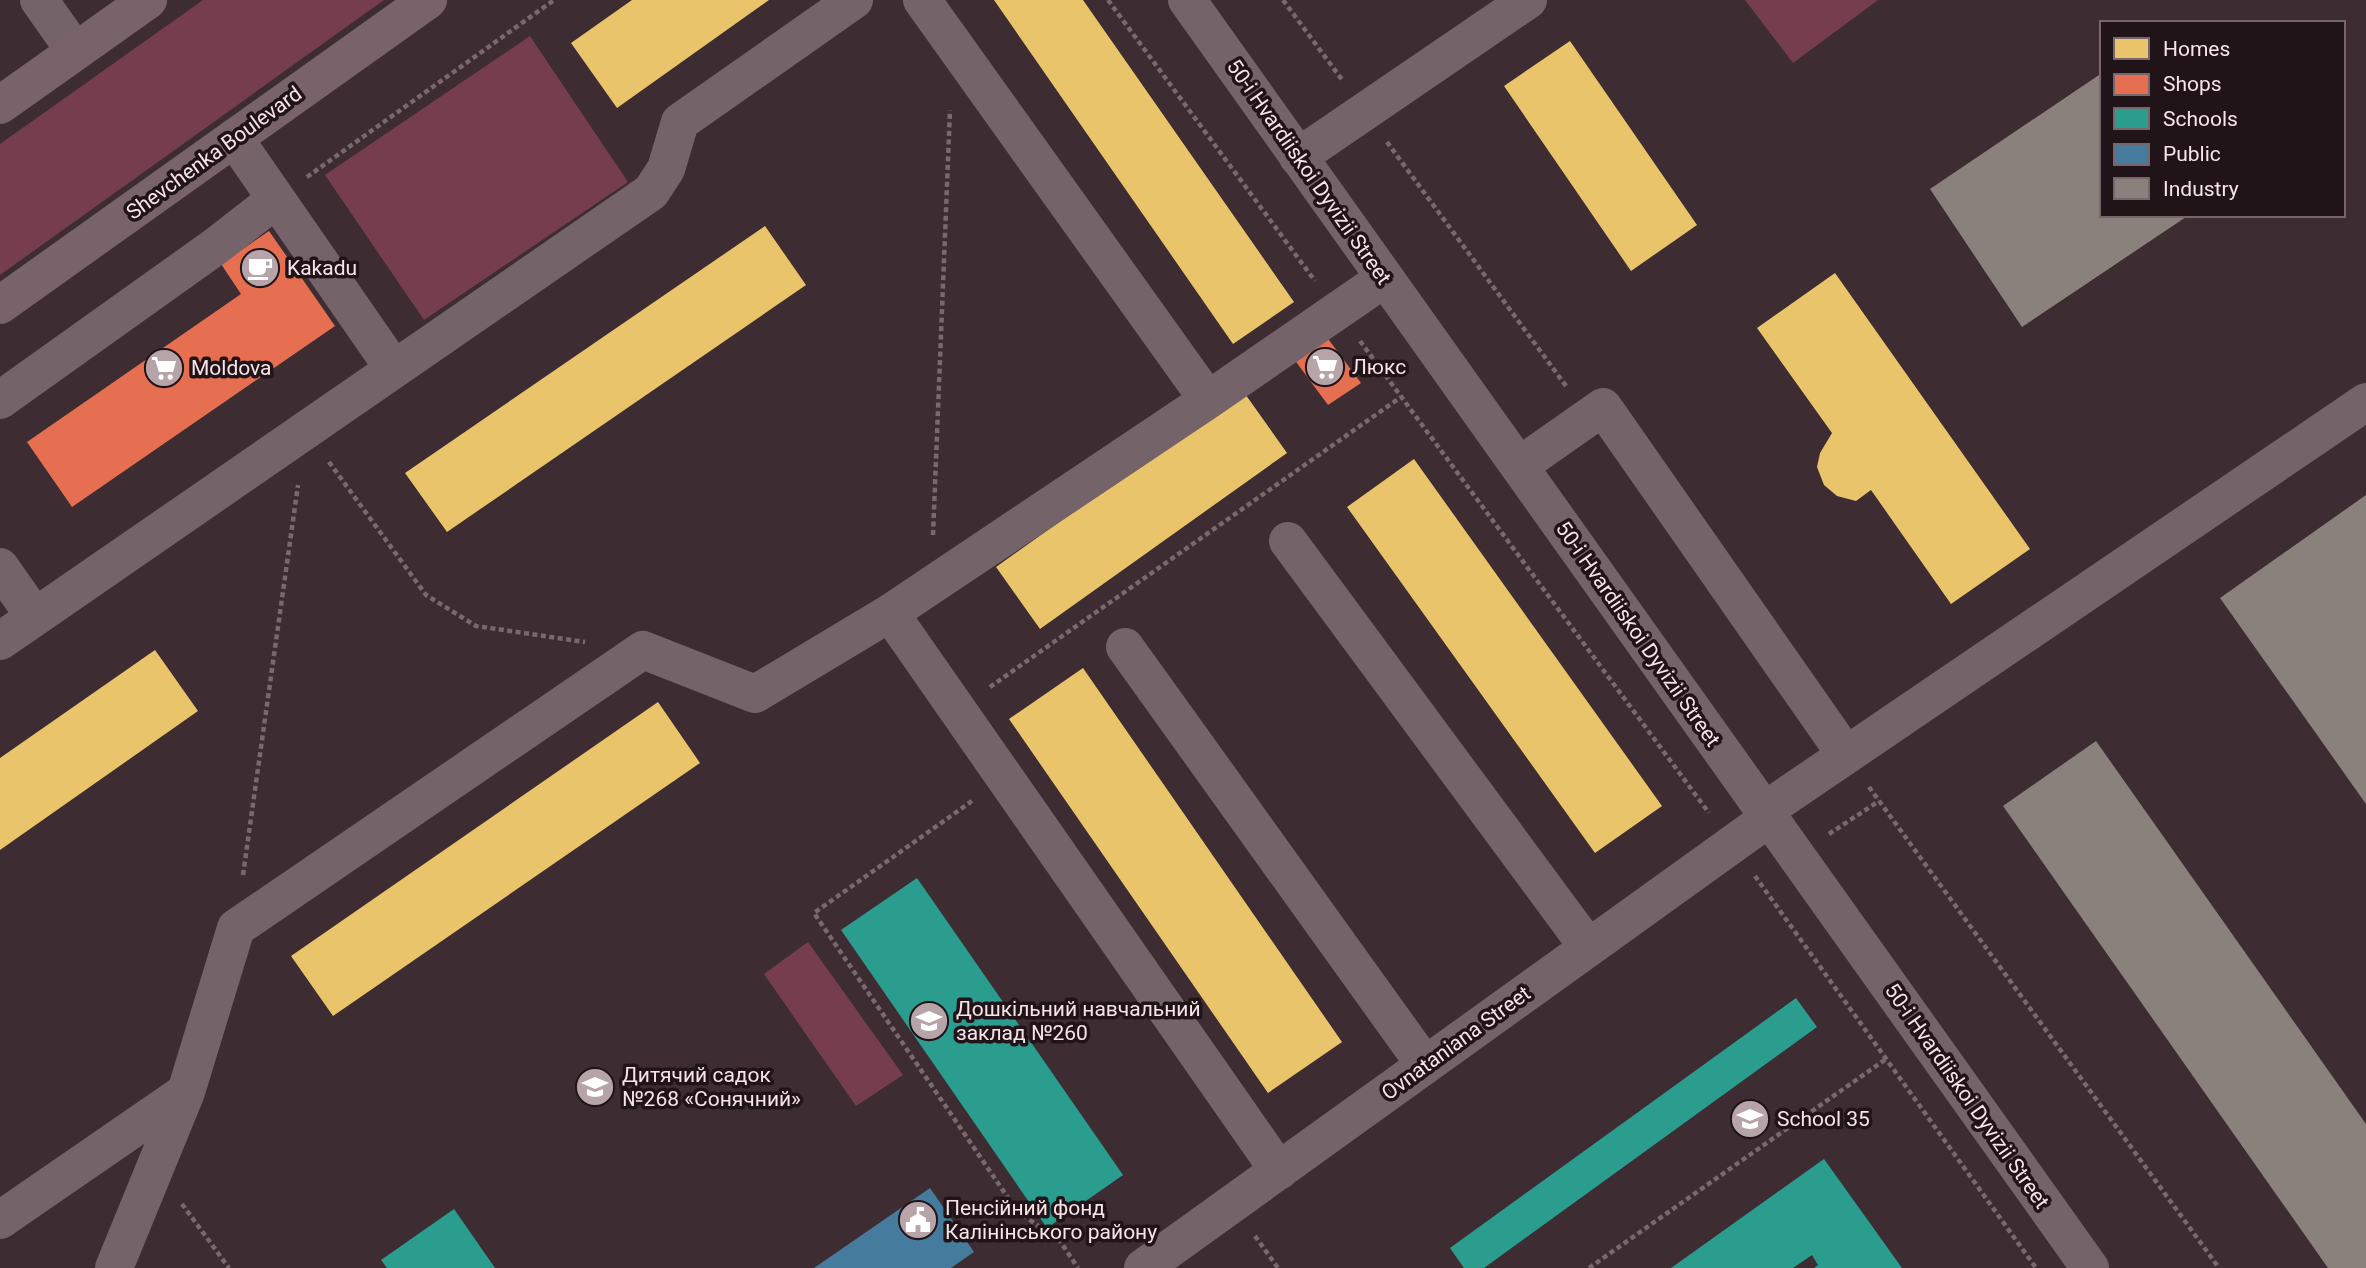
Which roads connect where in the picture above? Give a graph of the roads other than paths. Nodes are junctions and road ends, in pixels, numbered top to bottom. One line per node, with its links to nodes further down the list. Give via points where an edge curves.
1 (39, 0): 8 (street)
2 (148, 0): 8 (main road)
3 (428, 0): 10 (main road, Shevchenka Boulevard)
4 (854, 0): 15 (street, via 680,122 666,169 651,192)
5 (922, 0): 17 (street)
6 (1187, 0): 11 (street, 50-i Hvardiiskoi Dyvizii Street)
7 (1528, 0): 11 (street)
8 (75, 51): 9 (main road)
9 (0, 105)
10 (234, 138): 12 (street); 14 (main road, Shevchenka Boulevard)
11 (1298, 157): 13 (street, 50-i Hvardiiskoi Dyvizii Street)
12 (275, 200): 15 (street); 16 (street)
13 (1385, 278): 17 (street); 19 (street, 50-i Hvardiiskoi Dyvizii Street)
14 (0, 305)
15 (394, 369): 23 (street)
16 (0, 400)
17 (1208, 400): 22 (street)
18 (2366, 402): 26 (street, Ovnataniana Street)
19 (1519, 466): 26 (street, via 1603,407); 27 (street, 50-i Hvardiiskoi Dyvizii Street)
20 (1288, 541): 28 (street)
21 (0, 567): 23 (street)
22 (890, 612): 30 (street, via 755,694 643,650 236,928); 31 (street)
23 (35, 617): 24 (street)
24 (0, 641)
25 (1125, 647): 29 (street)
26 (1846, 755): 27 (street, Ovnataniana Street)
27 (1766, 814): 28 (street, Ovnataniana Street, via 1732,844); 35 (street, 50-i Hvardiiskoi Dyvizii Street)
28 (1588, 947): 29 (street, Ovnataniana Street)
29 (1425, 1065): 31 (street, Ovnataniana Street)
30 (186, 1092): 32 (street); 33 (street)
31 (1279, 1171): 34 (street, Ovnataniana Street)
32 (0, 1220)
33 (114, 1268)
34 (1143, 1268)
35 (2090, 1268)

